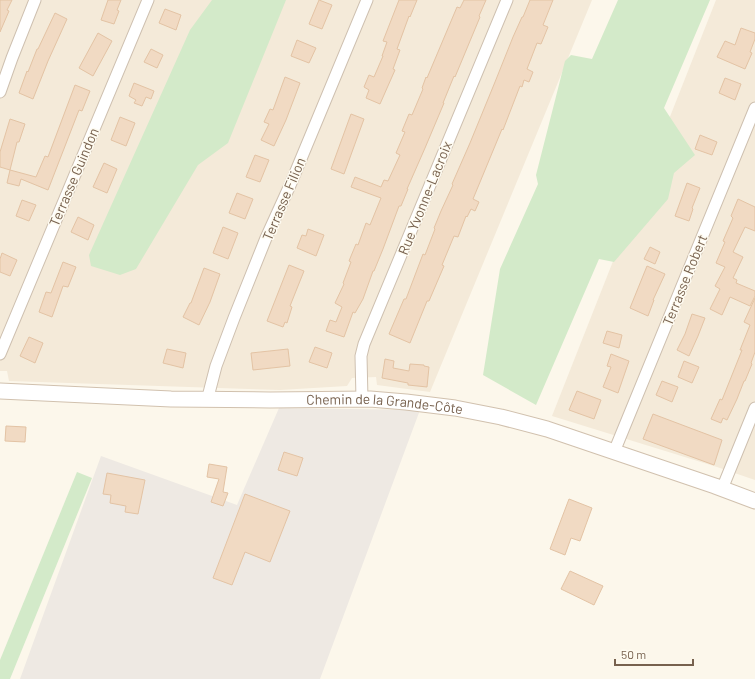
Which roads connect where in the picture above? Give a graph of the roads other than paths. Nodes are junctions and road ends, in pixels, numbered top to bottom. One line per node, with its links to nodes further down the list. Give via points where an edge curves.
1 (35, 0): 5 (street)
2 (148, 0): 7 (street, Terrasse Guindon)
3 (367, 0): 10 (street, Terrasse Filion, via 266,238 216,366)
4 (507, 0): 9 (street, Rue Yvonne-Lacroix, via 363,348)
5 (0, 92)
6 (755, 108): 12 (street, Terrasse Robert)
7 (0, 354)
8 (0, 391): 10 (main road, Chemin de la Grande-Côte)
9 (362, 399): 10 (main road, Chemin de la Grande-Côte); 12 (main road, Chemin de la Grande-Côte, via 431,405 495,415 547,429)
10 (208, 400)
11 (755, 408): 13 (street)
12 (614, 452): 13 (main road, Chemin de la Grande-Côte)
13 (722, 489): 14 (main road, Chemin de la Grande-Côte)
14 (755, 501)

